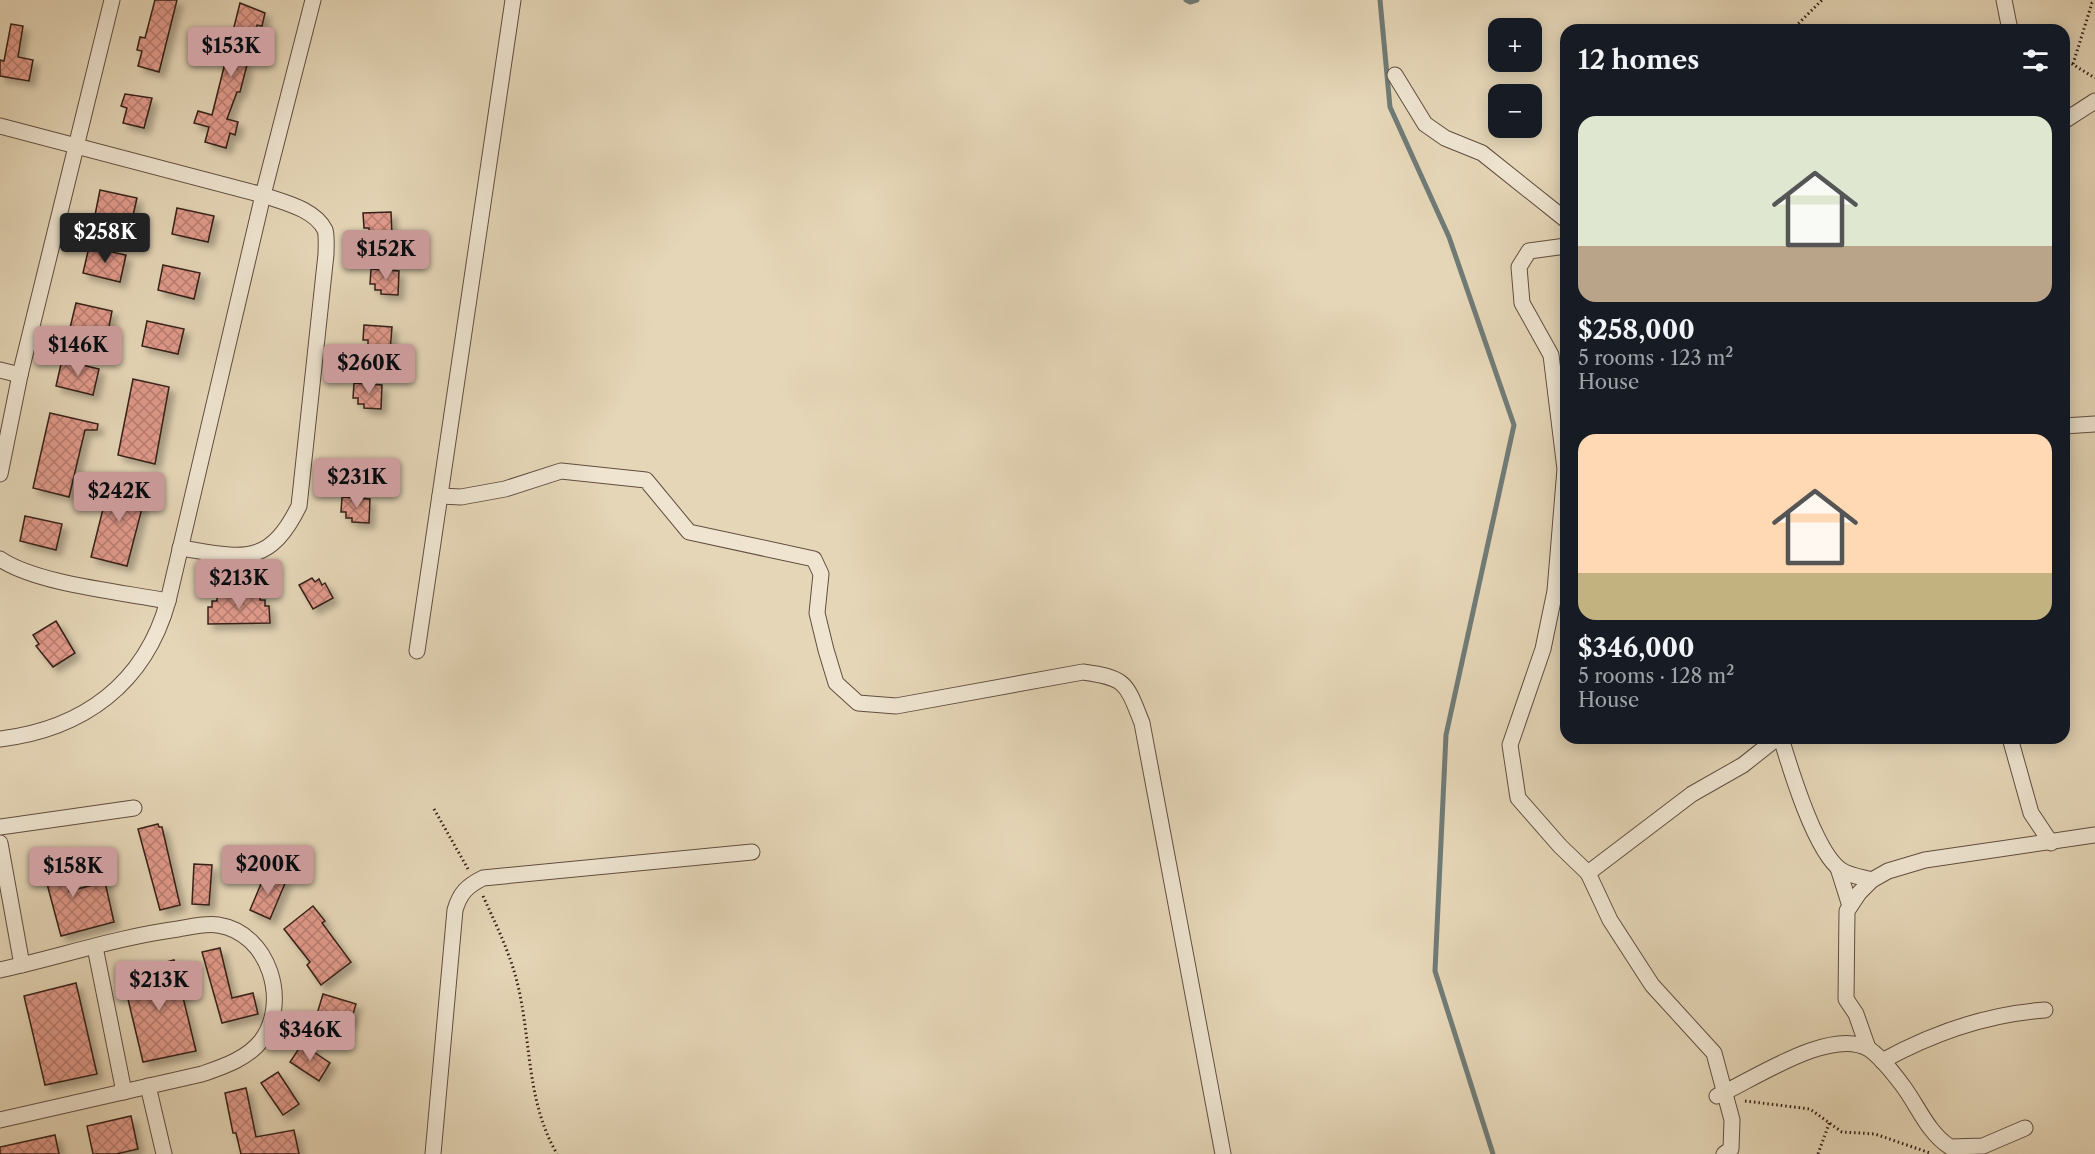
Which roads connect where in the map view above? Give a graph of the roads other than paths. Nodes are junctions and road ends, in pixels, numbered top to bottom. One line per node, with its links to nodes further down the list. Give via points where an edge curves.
1 (112, 0): 10 (street)
2 (313, 0): 11 (street)
3 (513, 0): 20 (street)
4 (2004, 0): 5 (street)
5 (2009, 24)
6 (1395, 75): 12 (street, via 1425,124 1445,138 1482,153)
7 (2095, 101): 8 (street)
8 (2070, 117)
9 (0, 126): 10 (street)
10 (74, 145): 11 (street); 15 (street)
11 (263, 195): 22 (street); 22 (street, via 296,206 326,231 299,506 290,526 260,553 242,557)
12 (1560, 215)
13 (1560, 247): 18 (street, via 1529,251 1519,267 1522,303 1551,355)
14 (0, 370): 15 (street)
15 (20, 375): 19 (street)
16 (2095, 424): 17 (street)
17 (2070, 426)
18 (1560, 428)
19 (0, 474)
20 (440, 496): 25 (street); 53 (street, via 462,497 505,489 561,471 646,480 689,532 814,559 821,574 817,613 836,683 858,703 896,706 1083,672 1113,676 1128,688 1142,723)
21 (1560, 530): 37 (street, via 1555,591 1543,649 1510,745 1518,798)
22 (180, 548): 24 (street)
23 (0, 559): 24 (street, via 15,569 40,576)
24 (168, 601): 26 (street, via 155,639 130,676 108,697 80,717 26,735)
25 (417, 651)
26 (0, 739)
27 (1771, 744): 37 (street, via 1692,794)
28 (1781, 744): 36 (street, via 1818,838)
29 (2012, 744): 34 (street, via 2031,813)
30 (134, 808): 31 (street)
31 (0, 827)
32 (2095, 835): 34 (street)
33 (0, 843): 41 (street)
34 (2051, 843): 38 (street, via 1925,860)
35 (753, 852): 52 (street, via 483,878 468,886 455,910)
36 (1838, 868): 38 (street); 39 (street)
37 (1588, 873): 48 (street, via 1610,920 1653,985 1714,1053)
38 (1872, 880): 39 (street)
39 (1850, 906): 44 (street, via 1846,999)
40 (95, 946): 41 (street); 46 (street, via 158,932 219,925 240,934 269,967 275,1016 260,1042 233,1063); 47 (street)
41 (22, 965): 42 (street)
42 (0, 970)
43 (2045, 1010): 45 (street, via 1997,1015 1967,1024)
44 (1868, 1048): 45 (street); 48 (street, via 1838,1043 1816,1048)
45 (1882, 1061): 50 (street, via 1936,1136 1950,1147 1983,1146)
46 (148, 1086): 47 (street); 51 (street)
47 (124, 1092): 49 (street)
48 (1721, 1094): 54 (street, via 1732,1120 1731,1149)
49 (0, 1120)
50 (2025, 1128)
51 (164, 1154)
52 (433, 1154)
53 (1223, 1154)
54 (1724, 1154)

